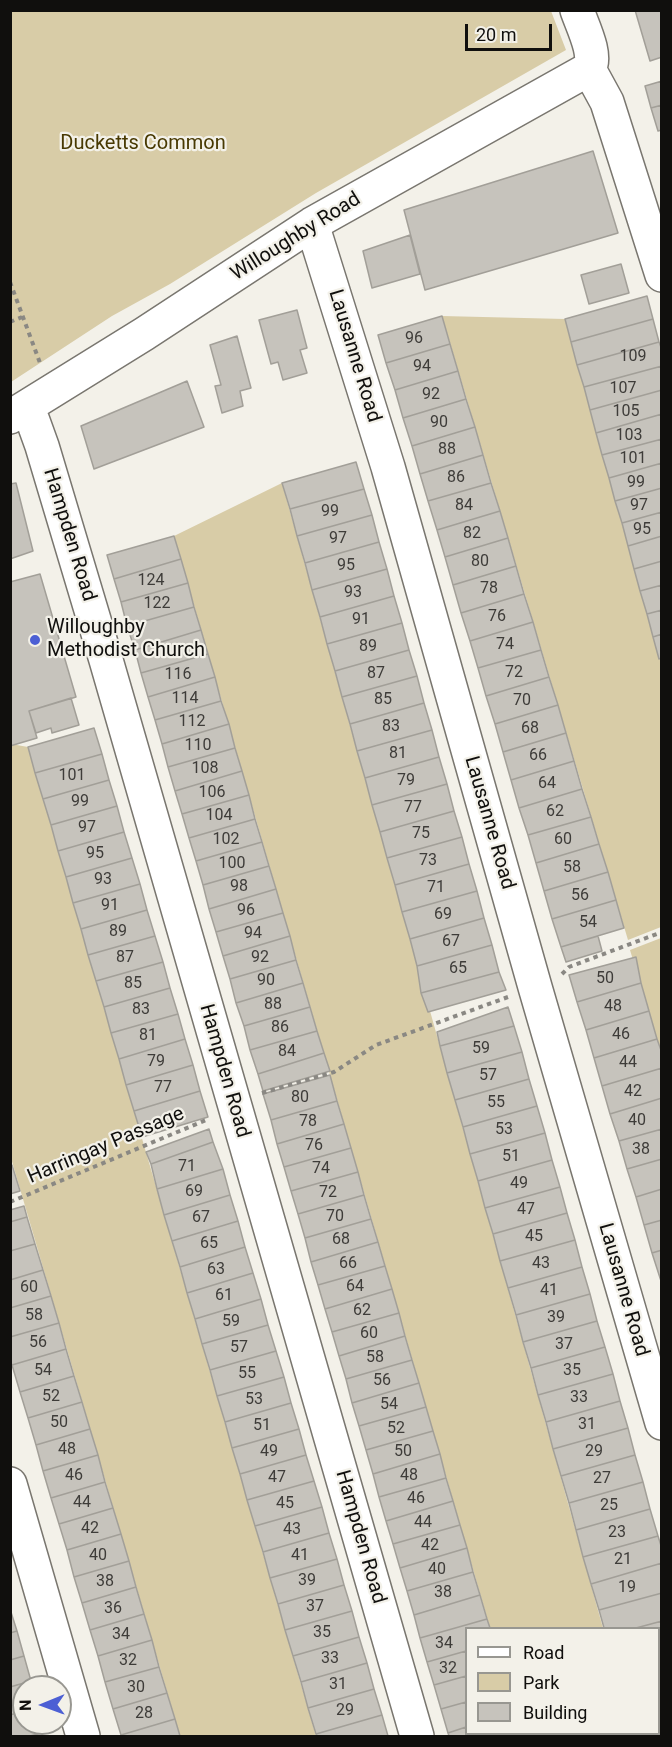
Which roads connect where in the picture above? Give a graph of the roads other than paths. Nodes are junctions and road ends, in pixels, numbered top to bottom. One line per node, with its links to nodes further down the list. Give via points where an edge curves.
1 (577, 10): 2 (street, via 592,53)
2 (589, 69): 3 (street, Willoughby Road); 4 (street, via 607,102)
3 (312, 224): 5 (street, Willoughby Road); 6 (street, Lausanne Road, via 388,467)
4 (662, 275)
5 (18, 412): 9 (street, Hampden Road, via 33,421 103,648)
6 (662, 1423)
7 (10, 1484): 8 (street)
8 (83, 1737)
9 (417, 1737)

